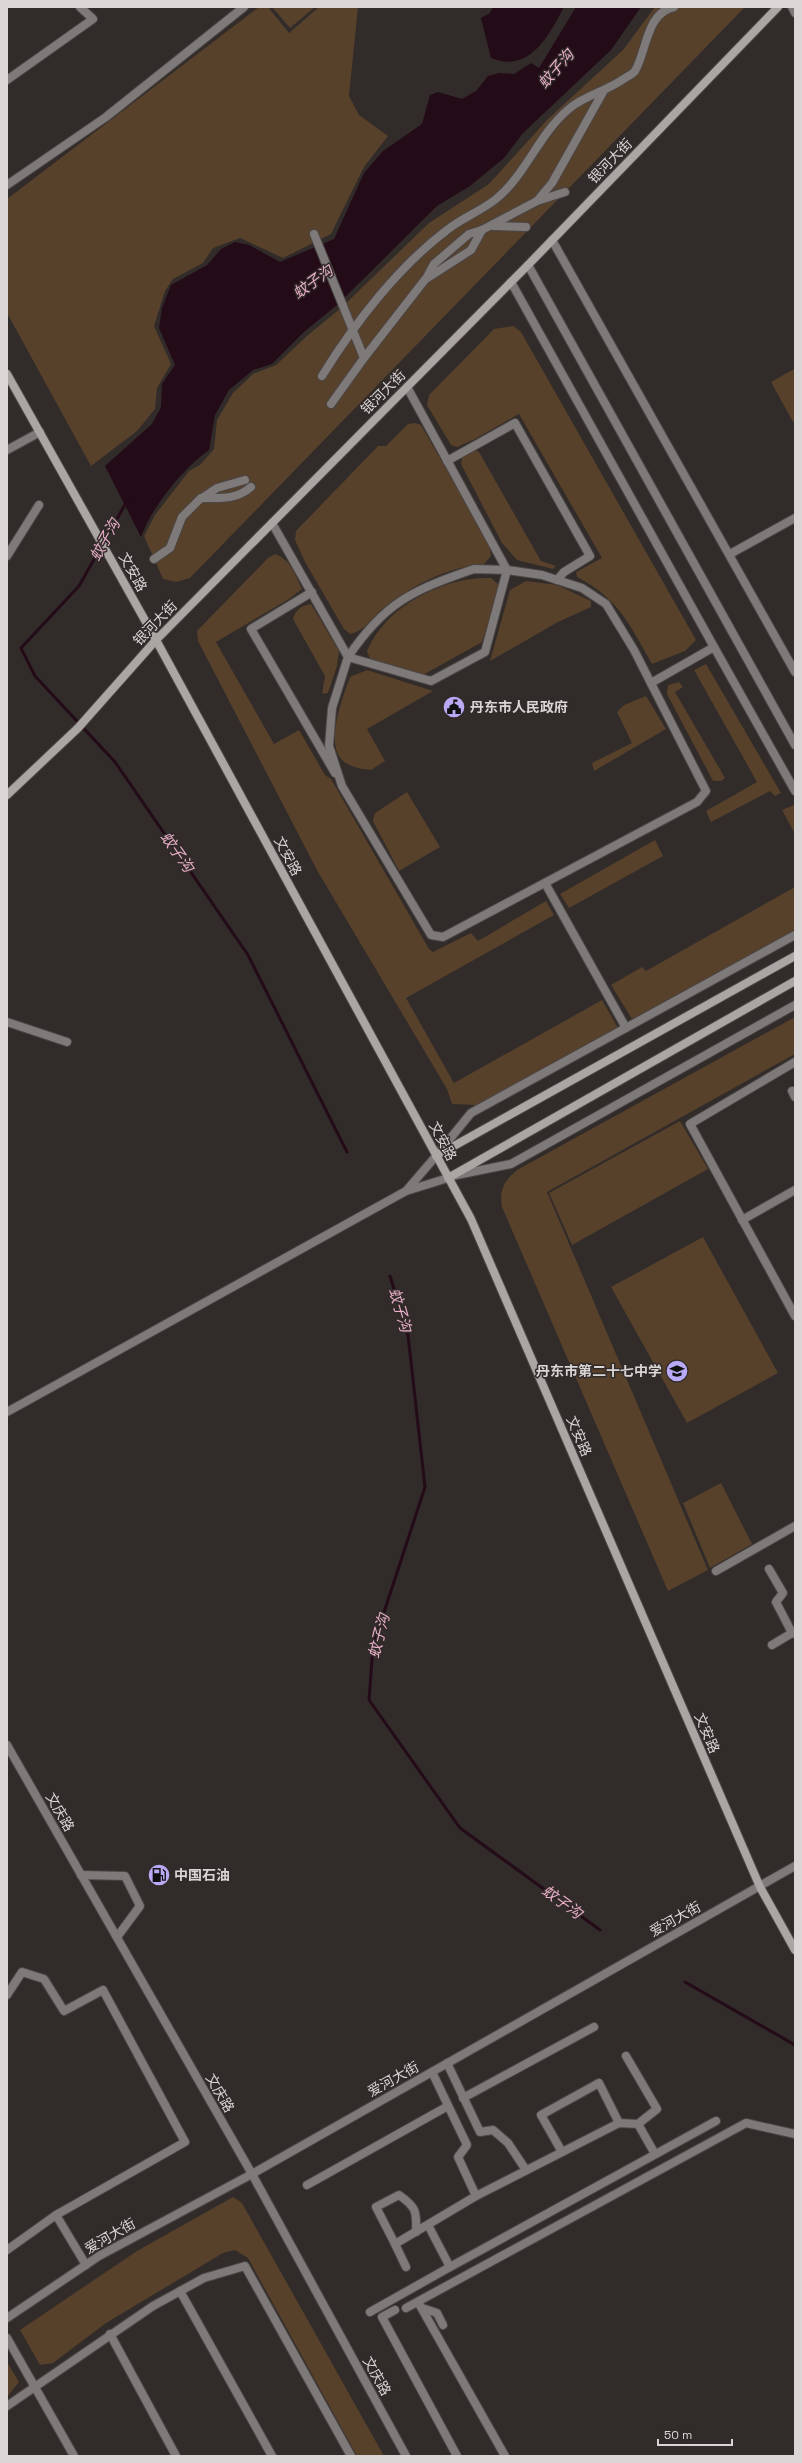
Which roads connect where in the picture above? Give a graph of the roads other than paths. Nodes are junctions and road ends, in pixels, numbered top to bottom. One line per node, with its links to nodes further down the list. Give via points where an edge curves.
1 (80, 7): 7 (street, via 93,19)
2 (244, 7): 9 (street, via 106,117)
3 (674, 7): 8 (street, via 667,8 649,29 635,72)
4 (778, 7): 16 (main road, 银河大街)
5 (792, 7): 6 (street)
6 (795, 13)
7 (7, 80)
8 (603, 92): 11 (street, via 552,183); 20 (street, via 570,107 538,142 516,178 496,199 447,230 418,256)
9 (7, 185)
10 (565, 192): 11 (street)
11 (537, 201): 12 (street)
12 (491, 226): 13 (street); 14 (street)
13 (526, 227)
14 (482, 230): 18 (street, via 471,250); 18 (street, via 469,234 434,264)
15 (314, 234): 20 (street)
16 (552, 240): 17 (main road, 银河大街); 35 (street)
17 (528, 265): 19 (main road, 银河大街); 46 (street)
18 (426, 279): 21 (street)
19 (510, 282): 24 (main road, 银河大街); 42 (street)
20 (351, 331): 21 (street); 23 (street)
21 (364, 358): 25 (street)
22 (7, 374): 26 (main road, 文安路)
23 (322, 376)
24 (407, 386): 28 (street); 34 (main road, 银河大街)
25 (331, 404)
26 (40, 432): 27 (street); 41 (main road, 文安路)
27 (7, 450)
28 (447, 460): 38 (street); 39 (street, via 515,423 590,556 564,572)
29 (245, 480): 31 (street, via 217,488)
30 (251, 487): 31 (street, via 242,494 226,498)
31 (201, 498): 37 (street, via 182,517 170,548)
32 (39, 505): 36 (street)
33 (795, 518): 35 (street)
34 (272, 522): 40 (street); 41 (main road, 银河大街)
35 (730, 554): 44 (street)
36 (7, 556)
37 (154, 559)
38 (507, 570): 39 (street); 43 (street, via 474,569 427,585 394,604 363,635); 43 (street, via 485,652 431,681)
39 (557, 580): 45 (street, via 582,588 606,604)
40 (312, 592): 43 (street); 47 (street, via 251,629)
41 (156, 640): 49 (main road, 银河大街, via 81,725); 59 (main road, 文安路)
42 (714, 647): 45 (street); 48 (street)
43 (348, 657): 47 (street, via 332,708 329,746)
44 (795, 672)
45 (651, 683): 50 (street, via 706,791 697,802)
46 (795, 745)
47 (342, 786): 50 (street, via 431,935 443,937)
48 (795, 791)
49 (7, 795)
50 (545, 883): 56 (street)
51 (795, 935): 56 (street)
52 (795, 956): 59 (main road)
53 (795, 981): 60 (main road)
54 (795, 1005): 60 (street, via 511,1164)
55 (7, 1022): 57 (street)
56 (626, 1028): 59 (street, via 471,1113)
57 (68, 1042)
58 (795, 1062): 63 (street, via 690,1124)
59 (436, 1156): 60 (main road, 文安路); 61 (street)
60 (448, 1178): 61 (street); 74 (main road, 文安路, via 471,1219)
61 (406, 1190): 65 (street)
62 (795, 1190): 63 (street)
63 (742, 1220): 64 (street)
64 (795, 1316)
65 (7, 1412)
66 (795, 1526): 68 (street)
67 (769, 1569): 69 (street, via 783,1593 776,1602)
68 (716, 1571)
69 (794, 1633): 70 (street)
70 (772, 1645)
71 (7, 1745): 73 (street, 文庆路)
72 (795, 1866): 74 (street, 爱河大街)
73 (81, 1875): 75 (street, 文庆路); 75 (street, via 125,1876 140,1906)
74 (760, 1887): 76 (main road, 文安路); 80 (street, 爱河大街)
75 (116, 1937): 91 (street, 文庆路)
76 (795, 1950)
77 (7, 1995): 94 (street, via 22,1972 44,1979 64,2012 103,1990 185,2142)
78 (594, 2027): 82 (street)
79 (626, 2056): 86 (street, via 657,2109)
80 (447, 2063): 81 (street, 爱河大街); 82 (street)
81 (432, 2072): 83 (street); 91 (street, 爱河大街)
82 (464, 2098): 90 (street, via 480,2132 493,2130 508,2143)
83 (448, 2106): 92 (street); 93 (street, via 467,2145 458,2157)
84 (716, 2121): 89 (street)
85 (619, 2123): 86 (street); 88 (street); 88 (street, via 600,2083 541,2115)
86 (638, 2124): 89 (street)
87 (795, 2134): 103 (street, via 746,2124)
88 (562, 2152): 90 (street)
89 (655, 2154): 101 (street)
90 (526, 2170): 93 (street)
91 (252, 2174): 99 (street, 爱河大街); 117 (street, 文庆路)
92 (307, 2185)
93 (476, 2196): 95 (street)
94 (56, 2215): 98 (street); 99 (street)
95 (428, 2225): 96 (street); 101 (street)
96 (416, 2232): 97 (street); 97 (street, via 417,2216 413,2205 399,2196 376,2207)
97 (394, 2244): 100 (street)
98 (7, 2250)
99 (86, 2265): 107 (street, 爱河大街)
100 (406, 2267)
101 (450, 2267): 106 (street)
102 (180, 2291): 109 (street); 115 (street); 116 (street, via 204,2278 245,2266)
103 (420, 2305): 104 (street); 108 (street, via 437,2313); 119 (street)
104 (406, 2308)
105 (395, 2310): 118 (street, via 382,2316)
106 (370, 2312)
107 (7, 2318)
108 (443, 2325)
109 (110, 2334): 111 (street); 114 (street)
110 (7, 2338): 111 (street)
111 (34, 2386): 112 (street); 113 (street)
112 (7, 2406)
113 (74, 2456)
114 (176, 2456)
115 (272, 2456)
116 (351, 2456)
117 (406, 2456)
118 (457, 2456)
119 (505, 2456)

